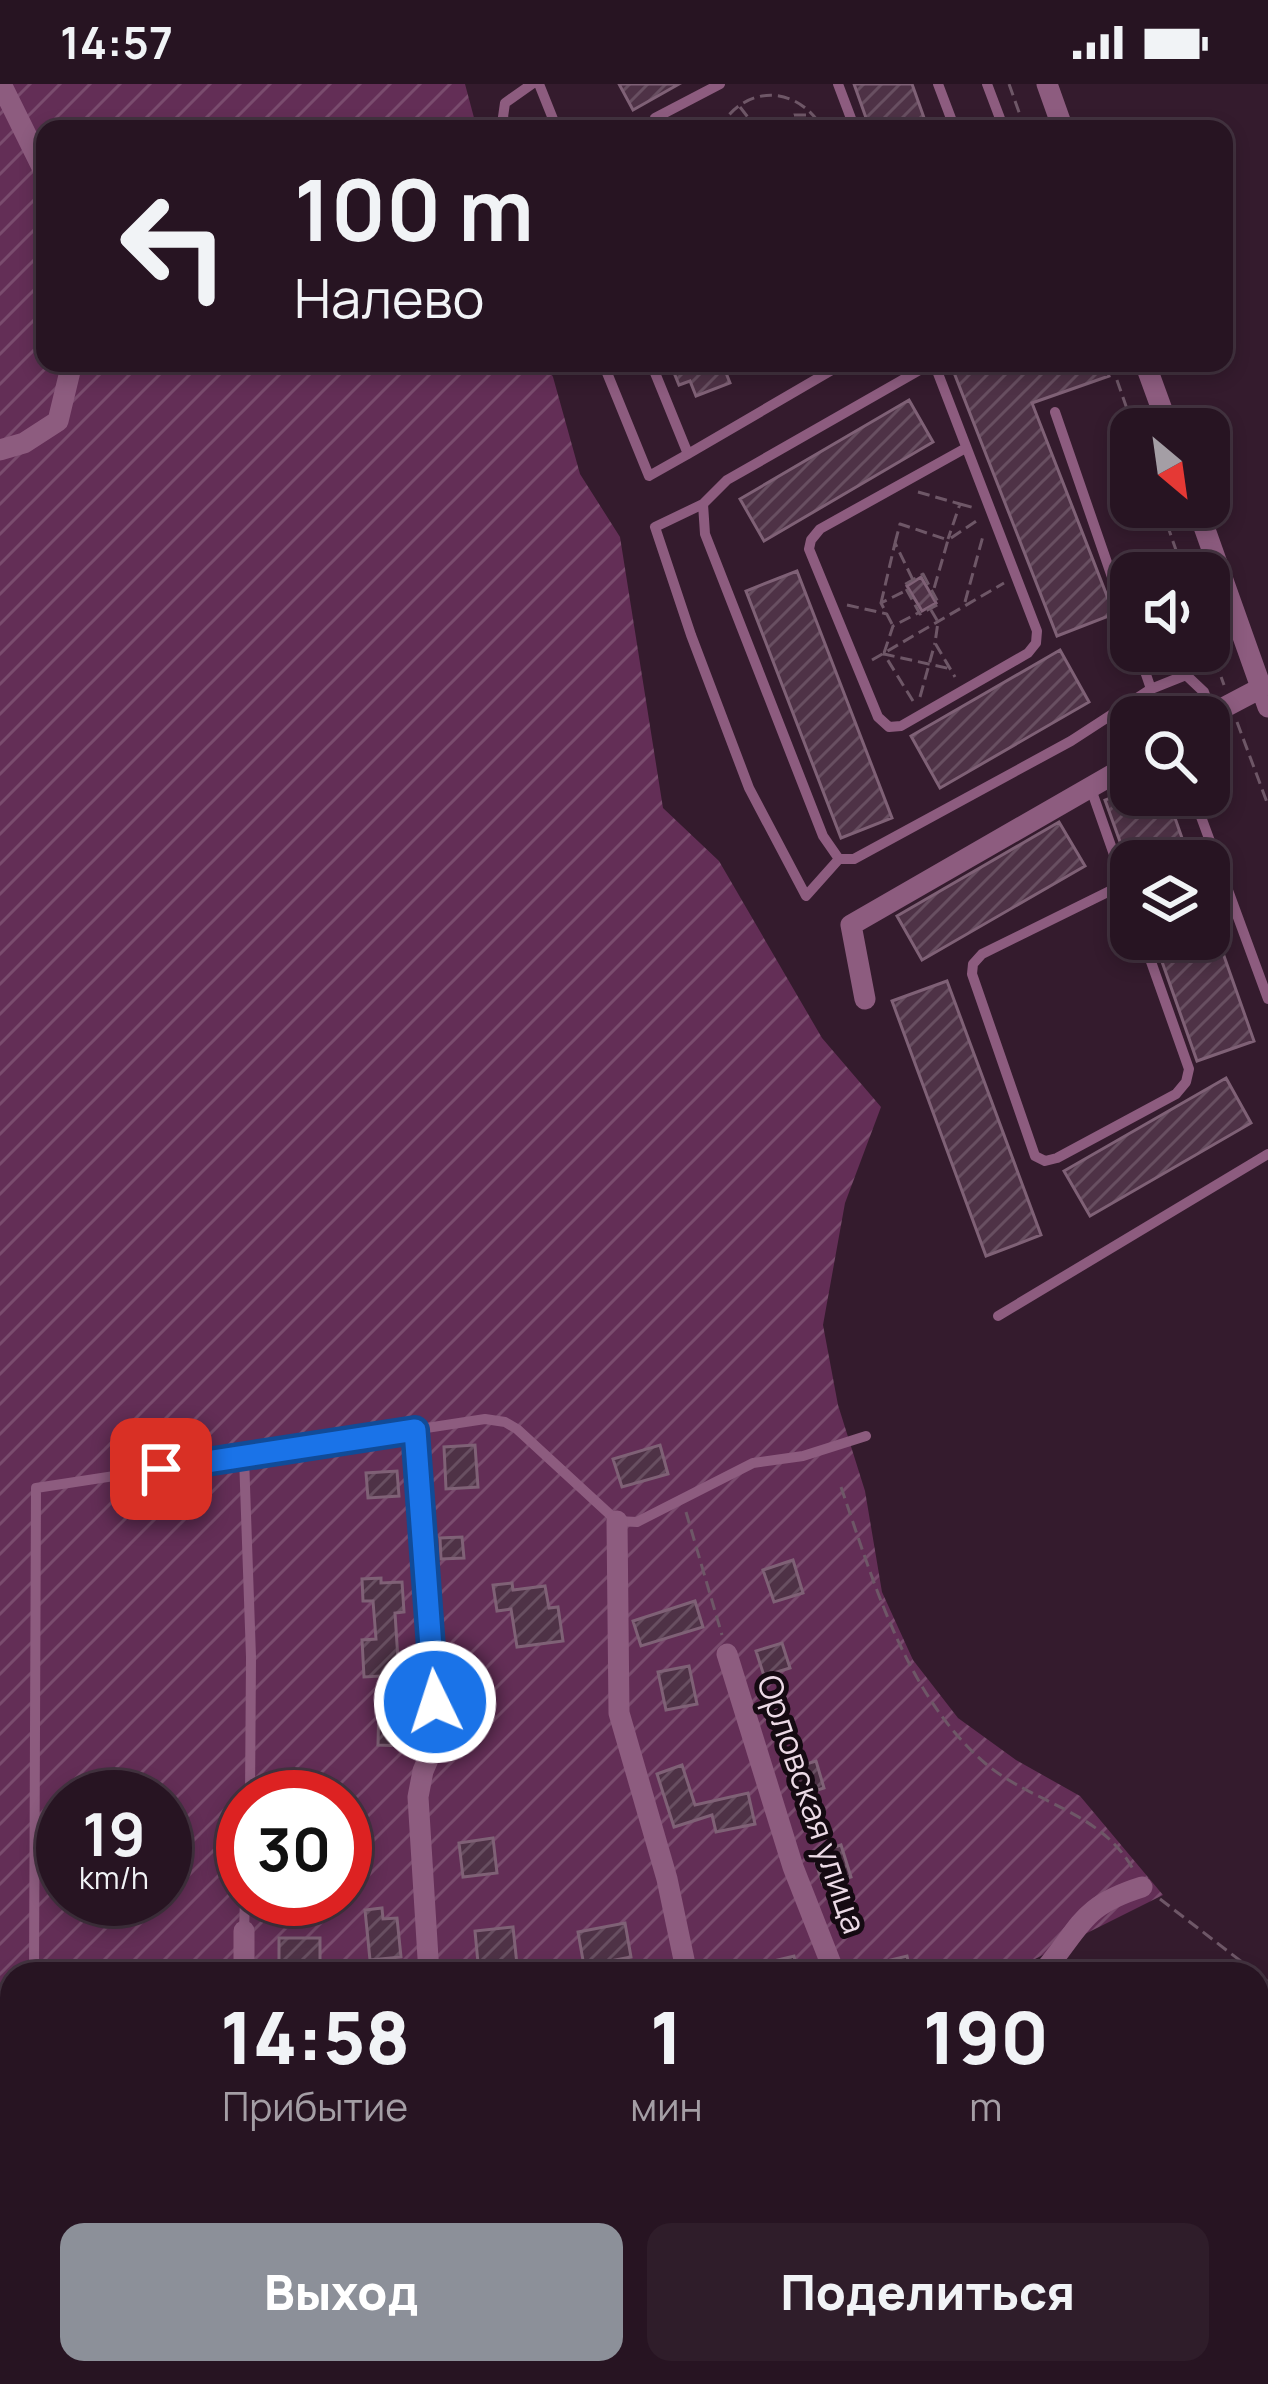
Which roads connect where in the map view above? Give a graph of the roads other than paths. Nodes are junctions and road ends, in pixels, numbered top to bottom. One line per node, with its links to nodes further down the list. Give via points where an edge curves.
1 (1, 84): 15 (street)
2 (535, 84): 8 (lane, via 505,103); 9 (lane)
3 (720, 84): 10 (lane)
4 (838, 84): 11 (lane)
5 (938, 84): 12 (lane)
6 (987, 84): 13 (lane)
7 (1047, 84): 14 (street)
8 (504, 120)
9 (553, 120)
10 (656, 120)
11 (852, 120)
12 (952, 120)
13 (1001, 120)
14 (1060, 120)
15 (36, 155)
16 (70, 372): 26 (street, via 58,422)
17 (607, 372): 27 (lane, via 649,476)
18 (655, 372): 27 (lane)
19 (829, 372): 27 (lane)
20 (917, 372): 28 (lane, via 727,480)
21 (936, 372): 25 (lane)
22 (1148, 372): 23 (street)
23 (1161, 408)
24 (1055, 412): 30 (lane)
25 (964, 449): 25 (lane, via 811,540 878,717 889,727 1036,643)
26 (0, 450)
27 (688, 454)
28 (703, 504): 40 (lane, via 705,534 823,836); 40 (lane, via 656,527 741,766 806,896)
29 (1204, 528): 34 (street)
30 (1110, 571)
31 (1145, 672): 32 (lane)
32 (1150, 689): 33 (lane, via 1186,675); 40 (lane, via 1032,762 854,859)
33 (1205, 696)
34 (1264, 698): 35 (street)
35 (1230, 709)
36 (1110, 777): 37 (street)
37 (1091, 789): 39 (lane); 43 (street, via 851,925)
38 (1201, 816): 44 (lane)
39 (1110, 844)
40 (839, 859)
41 (1110, 891): 42 (lane, via 973,964 1035,1156 1057,1159 1186,1082 1189,1069)
42 (1150, 960)
43 (865, 999)
44 (1268, 999)
45 (1268, 1154): 46 (lane)
46 (998, 1316)
47 (415, 1430): 49 (lane); 50 (lane, via 506,1422); 58 (street, via 435,1702 418,1797)
48 (866, 1436): 50 (lane, via 753,1463 637,1522)
49 (244, 1456): 52 (lane); 56 (lane, via 35,1488)
50 (617, 1521): 59 (street, via 619,1713)
51 (727, 1654): 60 (street, Орловская улица)
52 (250, 1770)
53 (1142, 1887): 61 (street, via 1091,1908)
54 (244, 1926): 55 (lane)
55 (244, 1931): 57 (street)
56 (34, 1962)
57 (244, 1962)
58 (428, 1962)
59 (684, 1962)
60 (830, 1962)
61 (1050, 1962)

